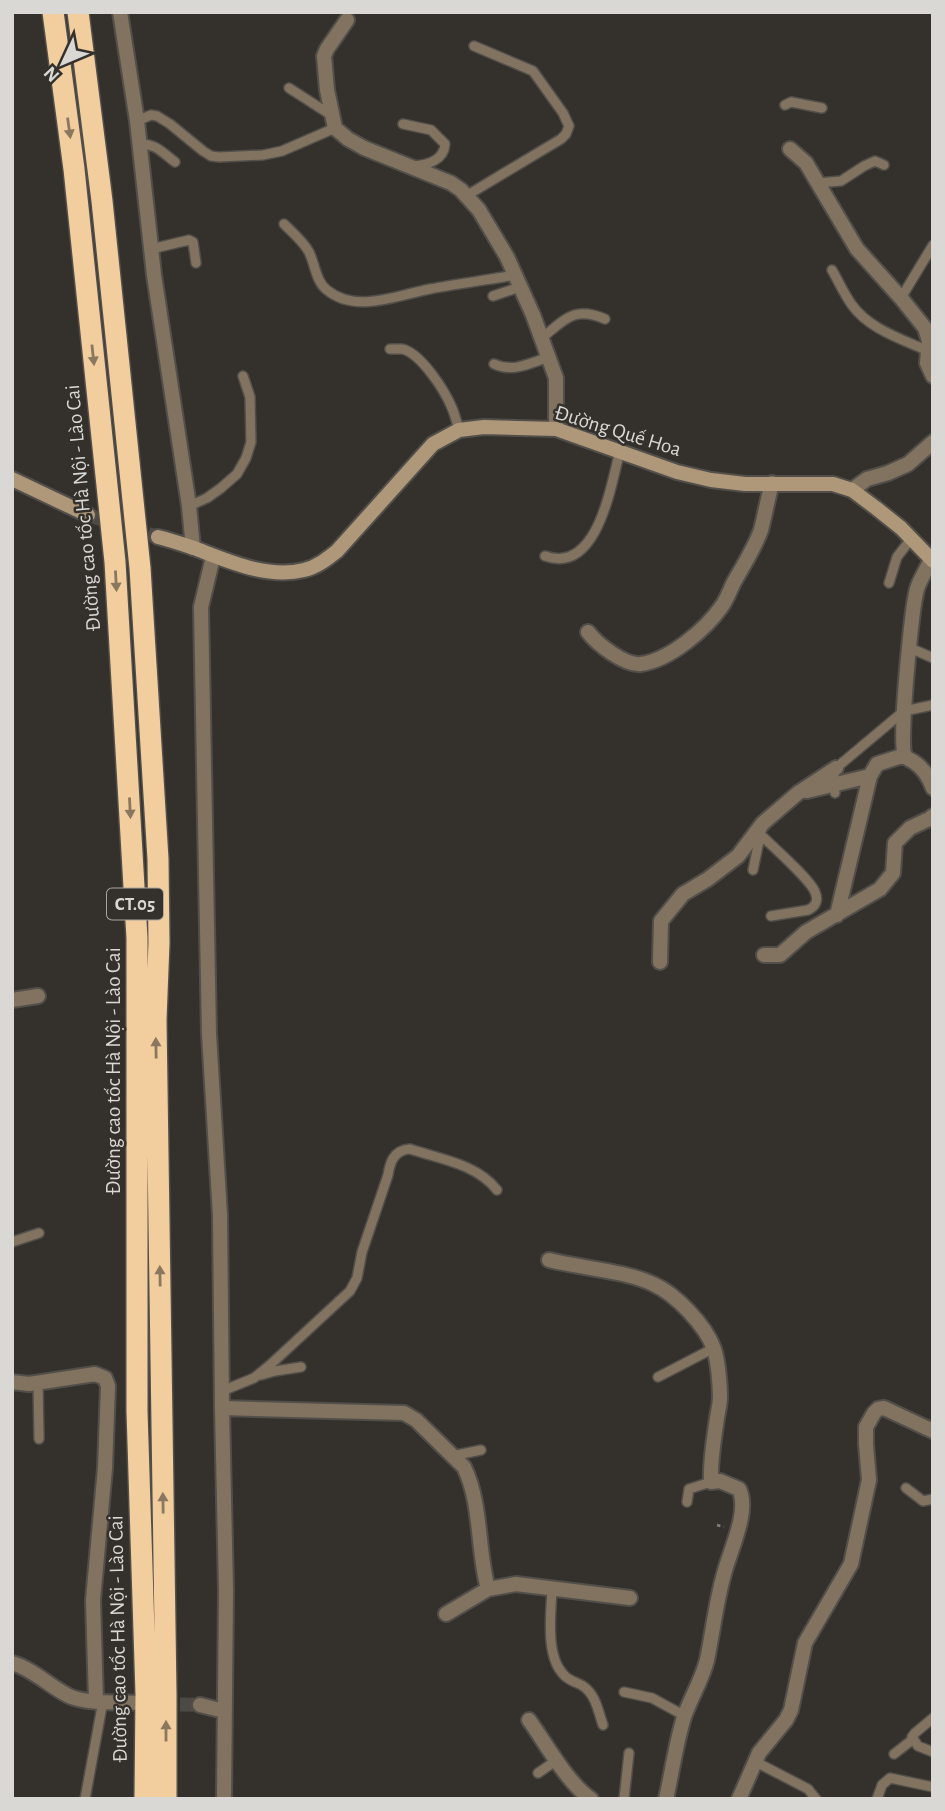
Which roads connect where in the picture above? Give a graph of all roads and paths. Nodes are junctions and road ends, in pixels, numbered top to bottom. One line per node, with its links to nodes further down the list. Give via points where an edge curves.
1 (53, 12): 116 (highway, Đường cao tốc Hà Nội - Lào Cai / CT.05, one-way to 116, via 115,562 137,938 137,1410)
2 (78, 12): 117 (highway, Đường cao tốc Hà Nội - Lào Cai / CT.05, one-way to 2, via 158,859 140,568)
3 (120, 12): 9 (street)
4 (347, 20): 10 (street, via 324,57)
5 (474, 46): 18 (lane, via 533,71 569,126 561,138)
6 (289, 88): 10 (lane)
7 (785, 105): 8 (lane)
8 (822, 108)
9 (137, 121): 10 (lane, via 157,116 202,151 219,158 282,151); 12 (street)
10 (333, 121): 16 (street, via 348,139)
11 (403, 124): 16 (lane, via 432,130 446,146 428,164)
12 (139, 144): 14 (lane, via 153,146); 21 (street)
13 (790, 149): 17 (street)
14 (175, 162)
15 (884, 164): 17 (lane, via 876,161 841,181)
16 (408, 166): 18 (street, via 451,183)
17 (818, 183): 26 (street, via 857,248)
18 (466, 196): 24 (street, via 479,210)
19 (284, 224): 24 (lane, via 307,248 322,286 347,301 370,302 426,290)
20 (933, 246): 26 (lane)
21 (151, 249): 22 (lane, via 189,240); 42 (street)
22 (196, 263)
23 (832, 270): 29 (lane, via 853,307 888,334)
24 (517, 281): 25 (lane); 28 (street)
25 (493, 296)
26 (901, 298): 29 (street, via 925,328)
27 (605, 318): 28 (lane, via 577,314)
28 (542, 338): 31 (street)
29 (930, 343): 34 (street, via 927,363)
30 (390, 349): 36 (lane, via 401,349 422,362 452,408)
31 (549, 357): 32 (lane, via 513,369); 35 (street, via 556,378)
32 (494, 364)
33 (243, 376): 42 (lane, via 250,397 251,442 246,458 221,488)
34 (933, 376)
35 (556, 429): 36 (street, Đường Quế Hoa); 38 (street, Đường Quế Hoa)
36 (459, 430): 48 (street, Đường Quế Hoa, via 433,444 323,563 286,573)
37 (933, 442): 41 (street, via 908,464 867,479)
38 (620, 451): 40 (street, Đường Quế Hoa, via 711,480); 47 (lane, via 597,529 565,558)
39 (12, 479): 43 (street)
40 (772, 483): 41 (street, Đường Quế Hoa, via 833,484); 51 (street, via 757,539 724,604 700,632 643,664 604,648)
41 (852, 490): 45 (street, Đường Quế Hoa)
42 (189, 506): 46 (street)
43 (88, 515)
44 (158, 537): 46 (street, Đường Quế Hoa)
45 (911, 539): 49 (street, Đường Quế Hoa); 50 (lane, via 897,557)
46 (193, 548): 48 (street, Đường Quế Hoa)
47 (545, 556)
48 (213, 557): 81 (street, via 201,607)
49 (932, 560): 52 (street, via 918,586)
50 (889, 583)
51 (588, 632)
52 (910, 648): 53 (lane); 55 (street)
53 (933, 658)
54 (933, 705): 55 (lane)
55 (904, 711): 56 (street); 57 (lane)
56 (905, 755): 58 (street, via 877,764); 59 (street, via 930,779)
57 (836, 768): 60 (lane); 61 (street)
58 (870, 776): 60 (street); 65 (street)
59 (933, 788)
60 (835, 789): 61 (street)
61 (798, 793): 63 (street)
62 (933, 816): 65 (street, via 910,828 895,843 893,873 880,889)
63 (762, 829): 64 (lane); 66 (lane, via 817,897 807,911); 68 (street, via 738,856 683,894 661,921)
64 (753, 870)
65 (836, 915): 67 (street, via 806,932 783,961)
66 (771, 916)
67 (764, 955)
68 (660, 962)
69 (38, 996): 70 (street)
70 (12, 1000)
71 (497, 1190): 78 (lane, via 483,1175 464,1166 410,1149 395,1155 350,1290)
72 (39, 1233): 73 (lane)
73 (12, 1242)
74 (550, 1260): 75 (street, via 653,1283 685,1308)
75 (714, 1348): 77 (lane); 89 (street, via 720,1398)
76 (301, 1367): 78 (lane)
77 (658, 1377)
78 (254, 1378): 81 (lane)
79 (12, 1382): 80 (street)
80 (38, 1383): 86 (lane); 99 (street, via 95,1374 105,1378 108,1386 93,1600)
81 (222, 1391): 82 (street)
82 (222, 1408): 88 (street, via 404,1413); 102 (street)
83 (874, 1413): 84 (street, via 884,1408); 85 (lane); 112 (street, via 866,1426 869,1480 851,1564 805,1643 791,1710)
84 (933, 1431)
85 (933, 1438)
86 (39, 1439)
87 (481, 1450): 88 (lane)
88 (453, 1456): 93 (street, via 464,1467 475,1500)
89 (711, 1482): 92 (lane, via 689,1489); 103 (street, via 739,1489 742,1509 708,1660)
90 (906, 1488): 91 (lane, via 923,1501)
91 (933, 1499)
92 (687, 1502)
93 (488, 1589): 94 (street, via 516,1584); 96 (street)
94 (552, 1589): 95 (street); 106 (lane, via 551,1648 563,1675 593,1696)
95 (630, 1598)
96 (446, 1614)
97 (12, 1663): 99 (street, via 70,1696)
98 (624, 1692): 103 (lane, via 652,1698)
99 (99, 1701): 100 (street); 115 (lane)
100 (139, 1703)
101 (200, 1705): 102 (street)
102 (224, 1712): 118 (street)
103 (685, 1716): 121 (street)
104 (933, 1718): 107 (lane)
105 (529, 1720): 111 (street)
106 (603, 1725)
107 (912, 1740): 108 (lane); 110 (lane)
108 (933, 1752)
109 (629, 1754): 120 (lane)
110 (894, 1754)
111 (557, 1760): 113 (lane); 119 (street)
112 (754, 1761): 122 (street); 123 (lane, via 808,1788)
113 (538, 1773)
114 (933, 1787): 124 (lane, via 890,1777)
115 (85, 1799)
116 (145, 1799)
117 (166, 1799)
118 (224, 1799)
119 (591, 1799)
120 (624, 1799)
121 (666, 1799)
122 (739, 1799)
123 (816, 1799)
124 (877, 1799)

